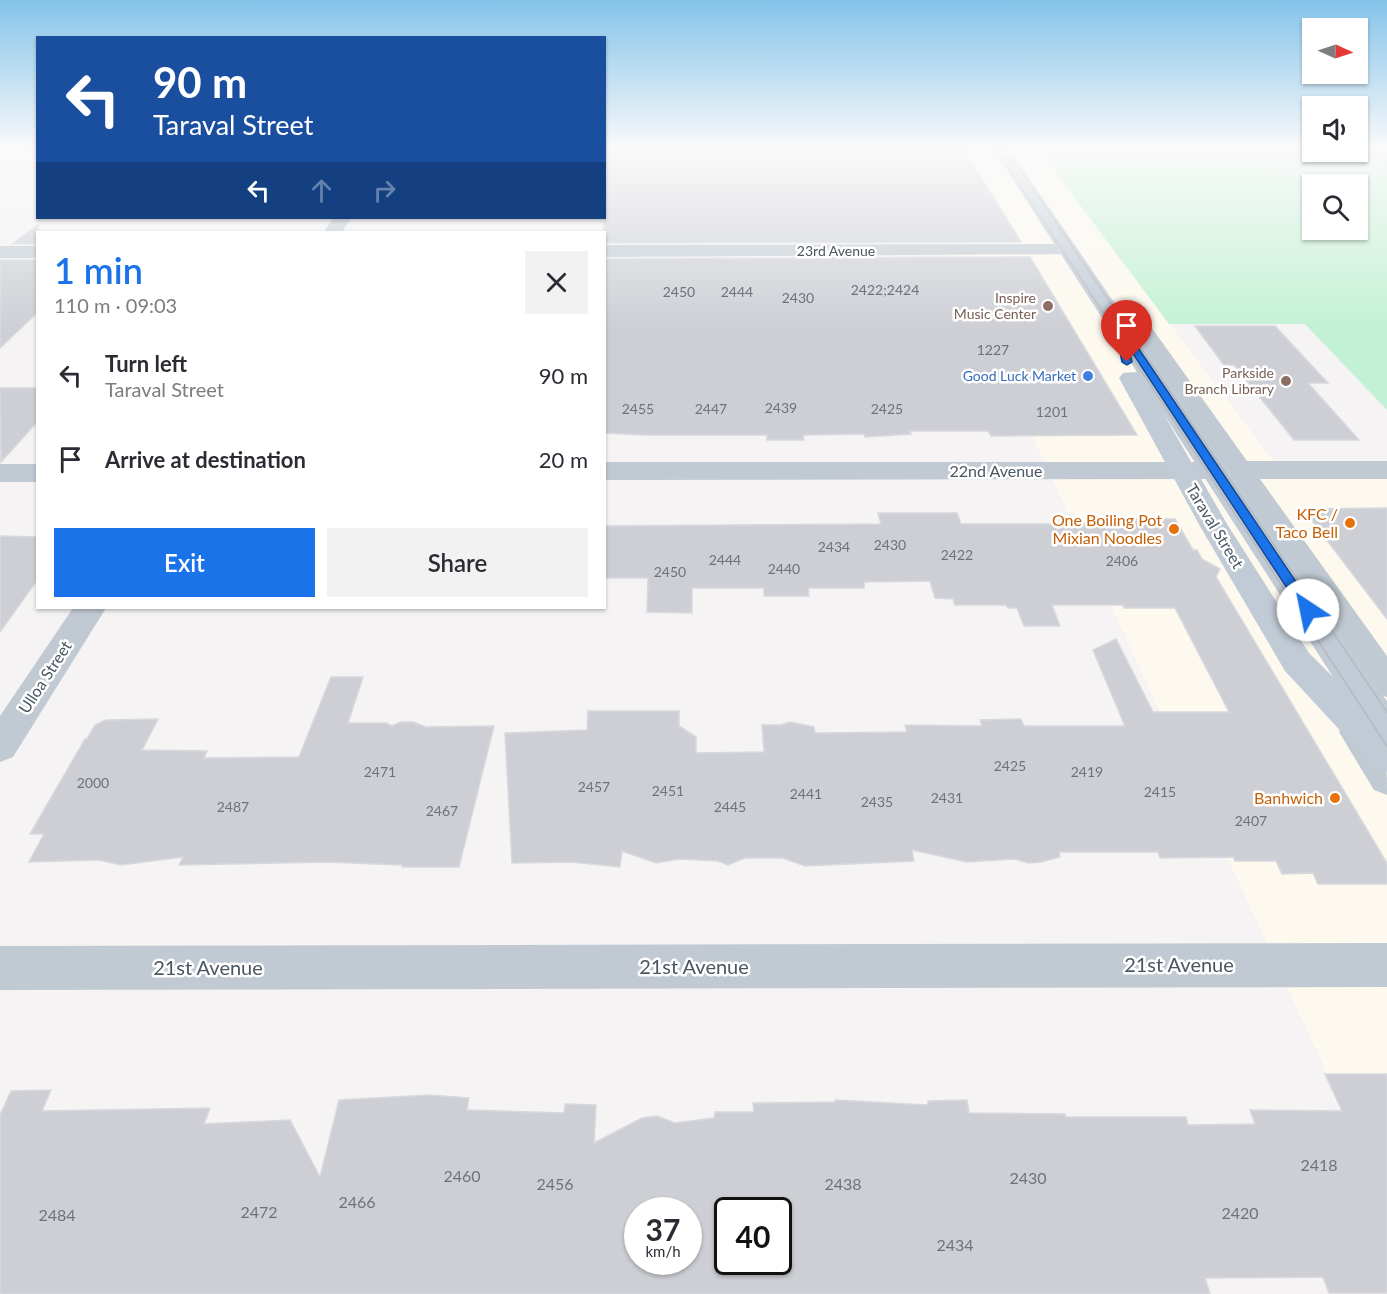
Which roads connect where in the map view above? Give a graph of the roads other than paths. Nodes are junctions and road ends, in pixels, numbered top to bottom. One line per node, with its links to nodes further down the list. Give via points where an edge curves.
1 (1041, 209): 3 (street, Taraval Street)
2 (1071, 221): 7 (street, Taraval Street)
3 (1068, 250): 4 (street, 23rd Avenue); 7 (street, Taraval Street)
4 (606, 251)
5 (0, 252): 6 (street)
6 (36, 252)
7 (1124, 320): 8 (street, Taraval Street, via 1132,384); 9 (street, Taraval Street); 9 (street, Taraval Street, via 1143,363)
8 (1181, 470): 9 (street, 22nd Avenue); 11 (street, 22nd Avenue); 16 (street, Taraval Street, via 1297,662)
9 (1227, 470): 10 (street, 22nd Avenue); 15 (street, Taraval Street); 17 (street, Taraval Street)
10 (1387, 470)
11 (606, 471)
12 (36, 472): 13 (street)
13 (0, 473)
14 (89, 609): 18 (street, Ulloa Street)
15 (1387, 682)
16 (1344, 710): 19 (street, Taraval Street); 20 (street, Taraval Street)
17 (1387, 730)
18 (0, 746)
19 (1387, 756)
20 (1387, 778)
21 (1387, 965): 22 (street, 21st Avenue)
22 (0, 968)

